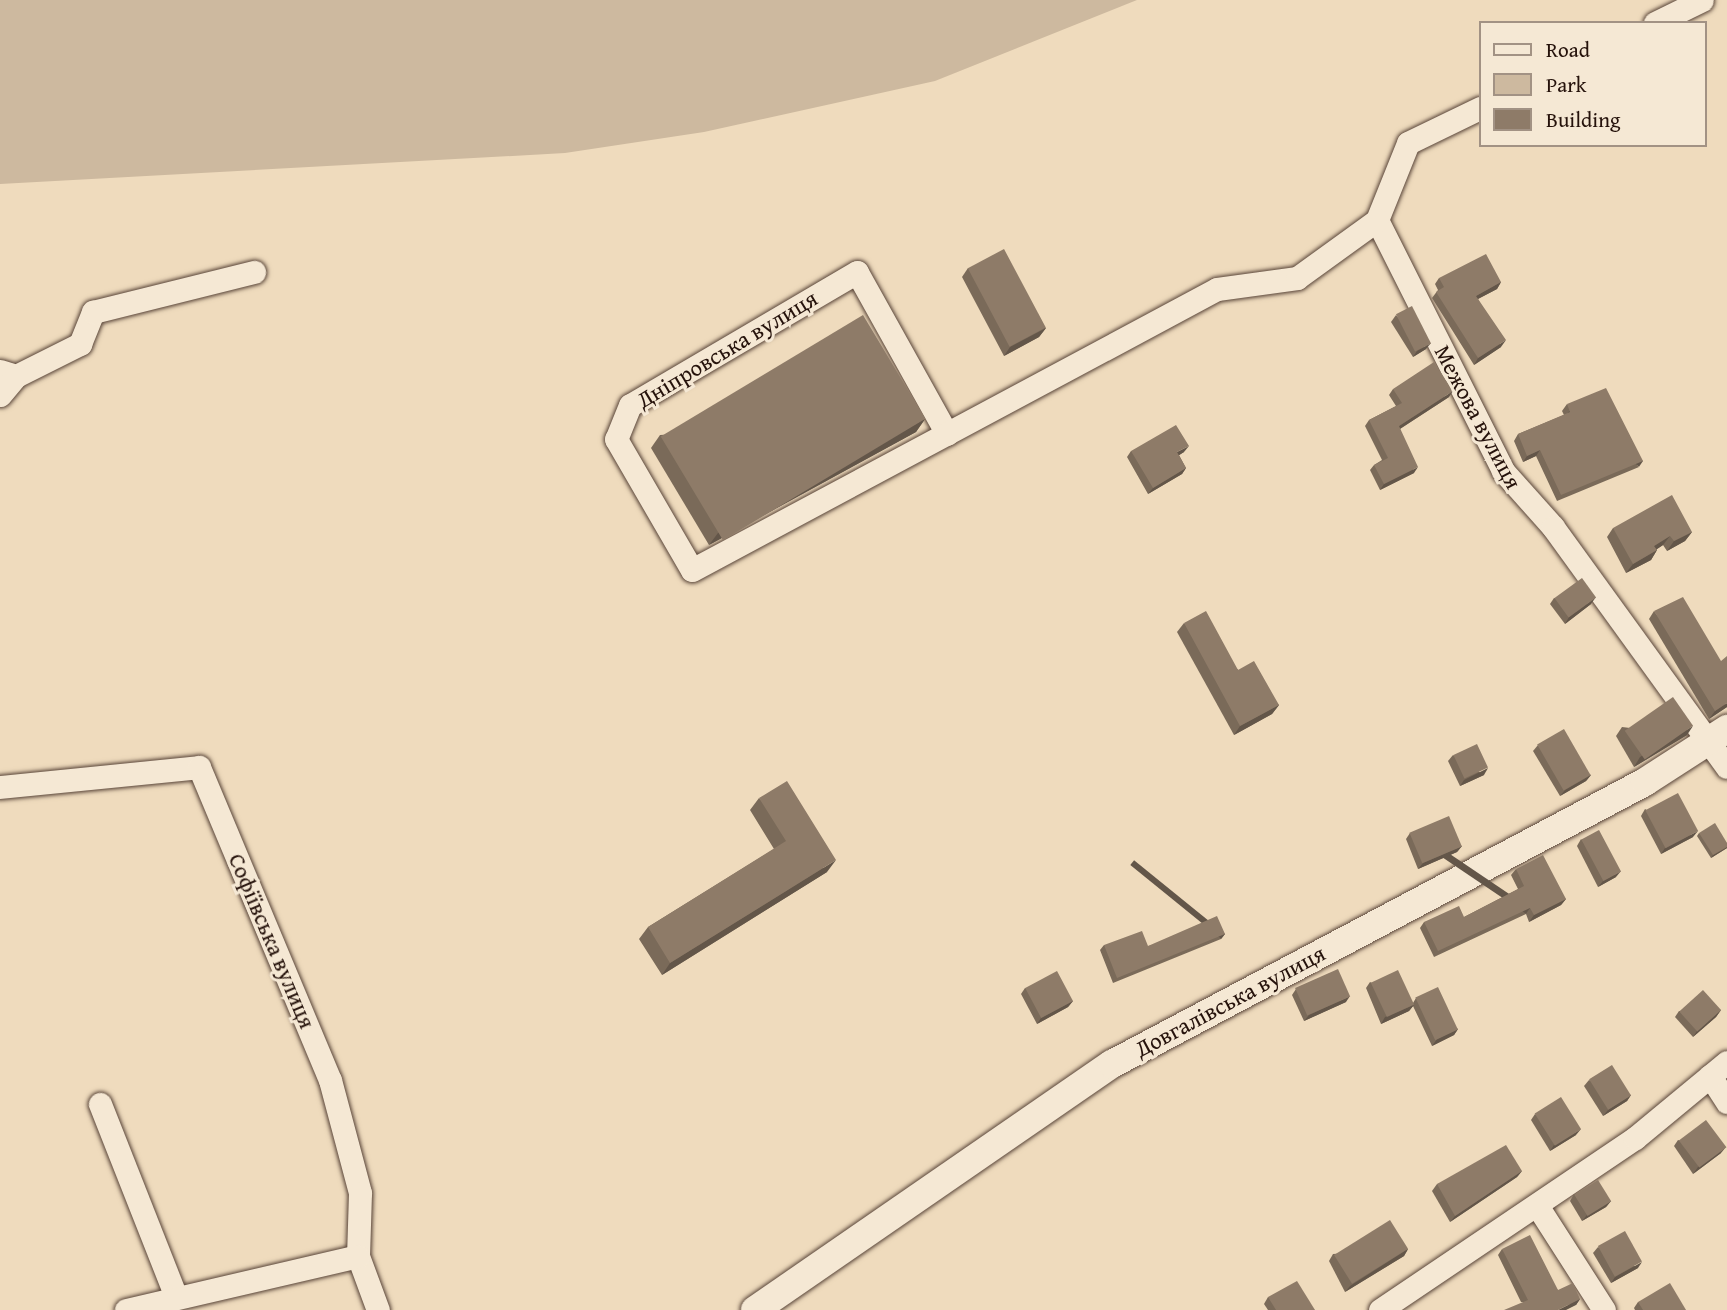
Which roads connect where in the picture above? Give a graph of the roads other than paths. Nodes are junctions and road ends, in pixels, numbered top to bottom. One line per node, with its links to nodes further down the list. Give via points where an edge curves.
1 (1702, 0): 2 (street)
2 (1659, 21)
3 (1478, 109): 4 (street, via 1408,143)
4 (1377, 220): 8 (street, Дніпровська вулиця, via 1297,278 1217,289); 9 (street, Межова вулиця, via 1503,471)
5 (254, 272): 6 (street, via 93,312 80,344)
6 (8, 374): 7 (street)
7 (0, 395)
8 (947, 434): 8 (street, Дніпровська вулиця, via 692,570 616,439 630,405 857,272)
9 (1719, 735): 10 (street, Межова вулиця); 18 (street, Довгалівська вулиця, via 1645,782 1112,1064)
10 (1727, 767)
11 (0, 787): 16 (street, Софіївська вулиця, via 199,767 330,1080 360,1193)
12 (1719, 1069): 13 (street); 15 (street)
13 (1727, 1102)
14 (100, 1104): 17 (street)
15 (1538, 1207): 21 (street); 22 (street)
16 (358, 1256): 17 (street); 20 (street, Софіївська вулиця)
17 (176, 1297): 19 (street)
18 (763, 1308)
19 (126, 1310)
20 (378, 1310)
21 (1380, 1310)
22 (1604, 1310)

